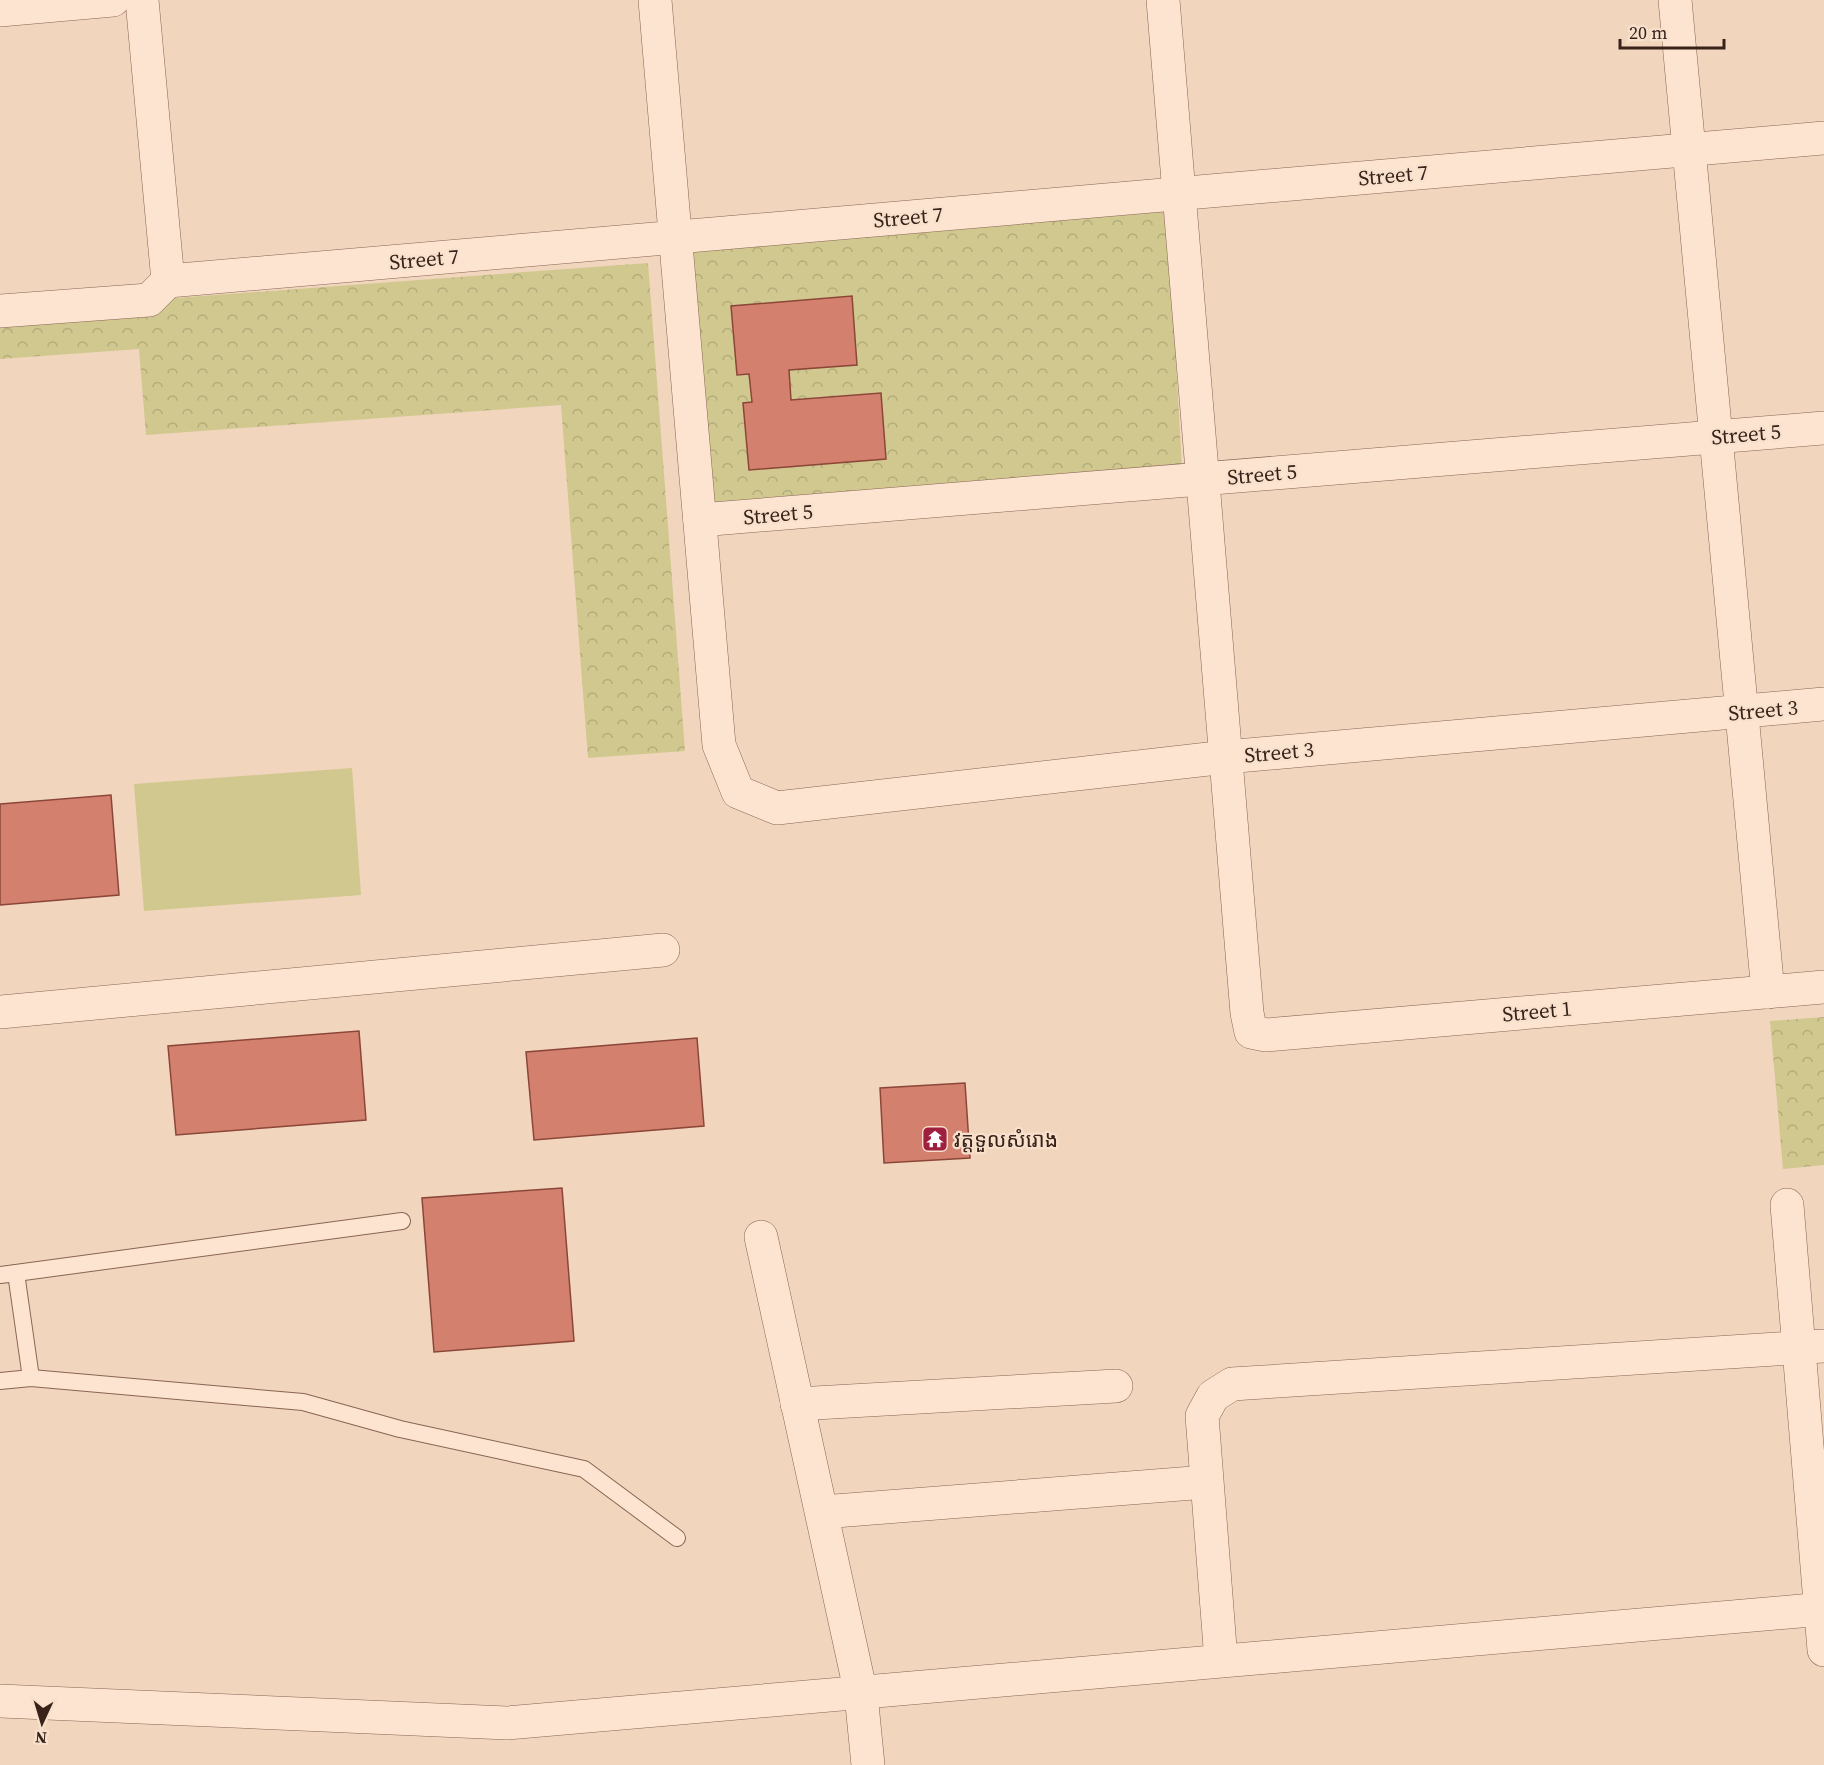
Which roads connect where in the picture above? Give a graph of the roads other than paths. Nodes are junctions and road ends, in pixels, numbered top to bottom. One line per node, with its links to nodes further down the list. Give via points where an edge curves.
1 (113, 0): 6 (street)
2 (142, 0): 11 (street)
3 (655, 0): 10 (street)
4 (1163, 0): 9 (street)
5 (1675, 0): 8 (street)
6 (0, 10)
7 (1824, 138): 8 (street, Street 7)
8 (1690, 150): 9 (street, Street 7); 14 (street)
9 (1179, 194): 10 (street, Street 7); 15 (street)
10 (675, 237): 11 (street, Street 7); 16 (street)
11 (168, 281): 12 (street, via 149,300)
12 (0, 310)
13 (1824, 428): 14 (street, Street 5)
14 (1716, 437): 15 (street, Street 5); 18 (street)
15 (1203, 478): 16 (street, Street 5); 19 (street)
16 (700, 520): 19 (street, Street 3, via 719,745 738,792 777,808)
17 (1824, 704): 18 (street, Street 3)
18 (1742, 711): 19 (street, Street 3); 22 (street)
19 (1226, 757): 22 (street, Street 1, via 1251,1032 1266,1035)
20 (663, 950): 23 (street)
21 (1824, 987): 22 (street, Street 1)
22 (1768, 992)
23 (0, 1012)
24 (1787, 1205): 28 (street)
25 (402, 1221): 27 (lane)
26 (762, 1237): 32 (street)
27 (8, 1274): 29 (lane)
28 (1811, 1347): 33 (street, via 1232,1384 1214,1396 1202,1416); 36 (street)
29 (31, 1378): 30 (lane); 35 (lane, via 303,1402 400,1429 584,1469)
30 (0, 1381)
31 (1116, 1386): 32 (street)
32 (797, 1404): 34 (street)
33 (1206, 1482): 34 (street); 38 (street)
34 (822, 1512): 39 (street)
35 (677, 1538)
36 (1822, 1609): 37 (street); 38 (street)
37 (1824, 1650)
38 (1221, 1660): 39 (street)
39 (861, 1694): 40 (street, via 507,1723); 41 (street)
40 (0, 1701)
41 (868, 1765)

